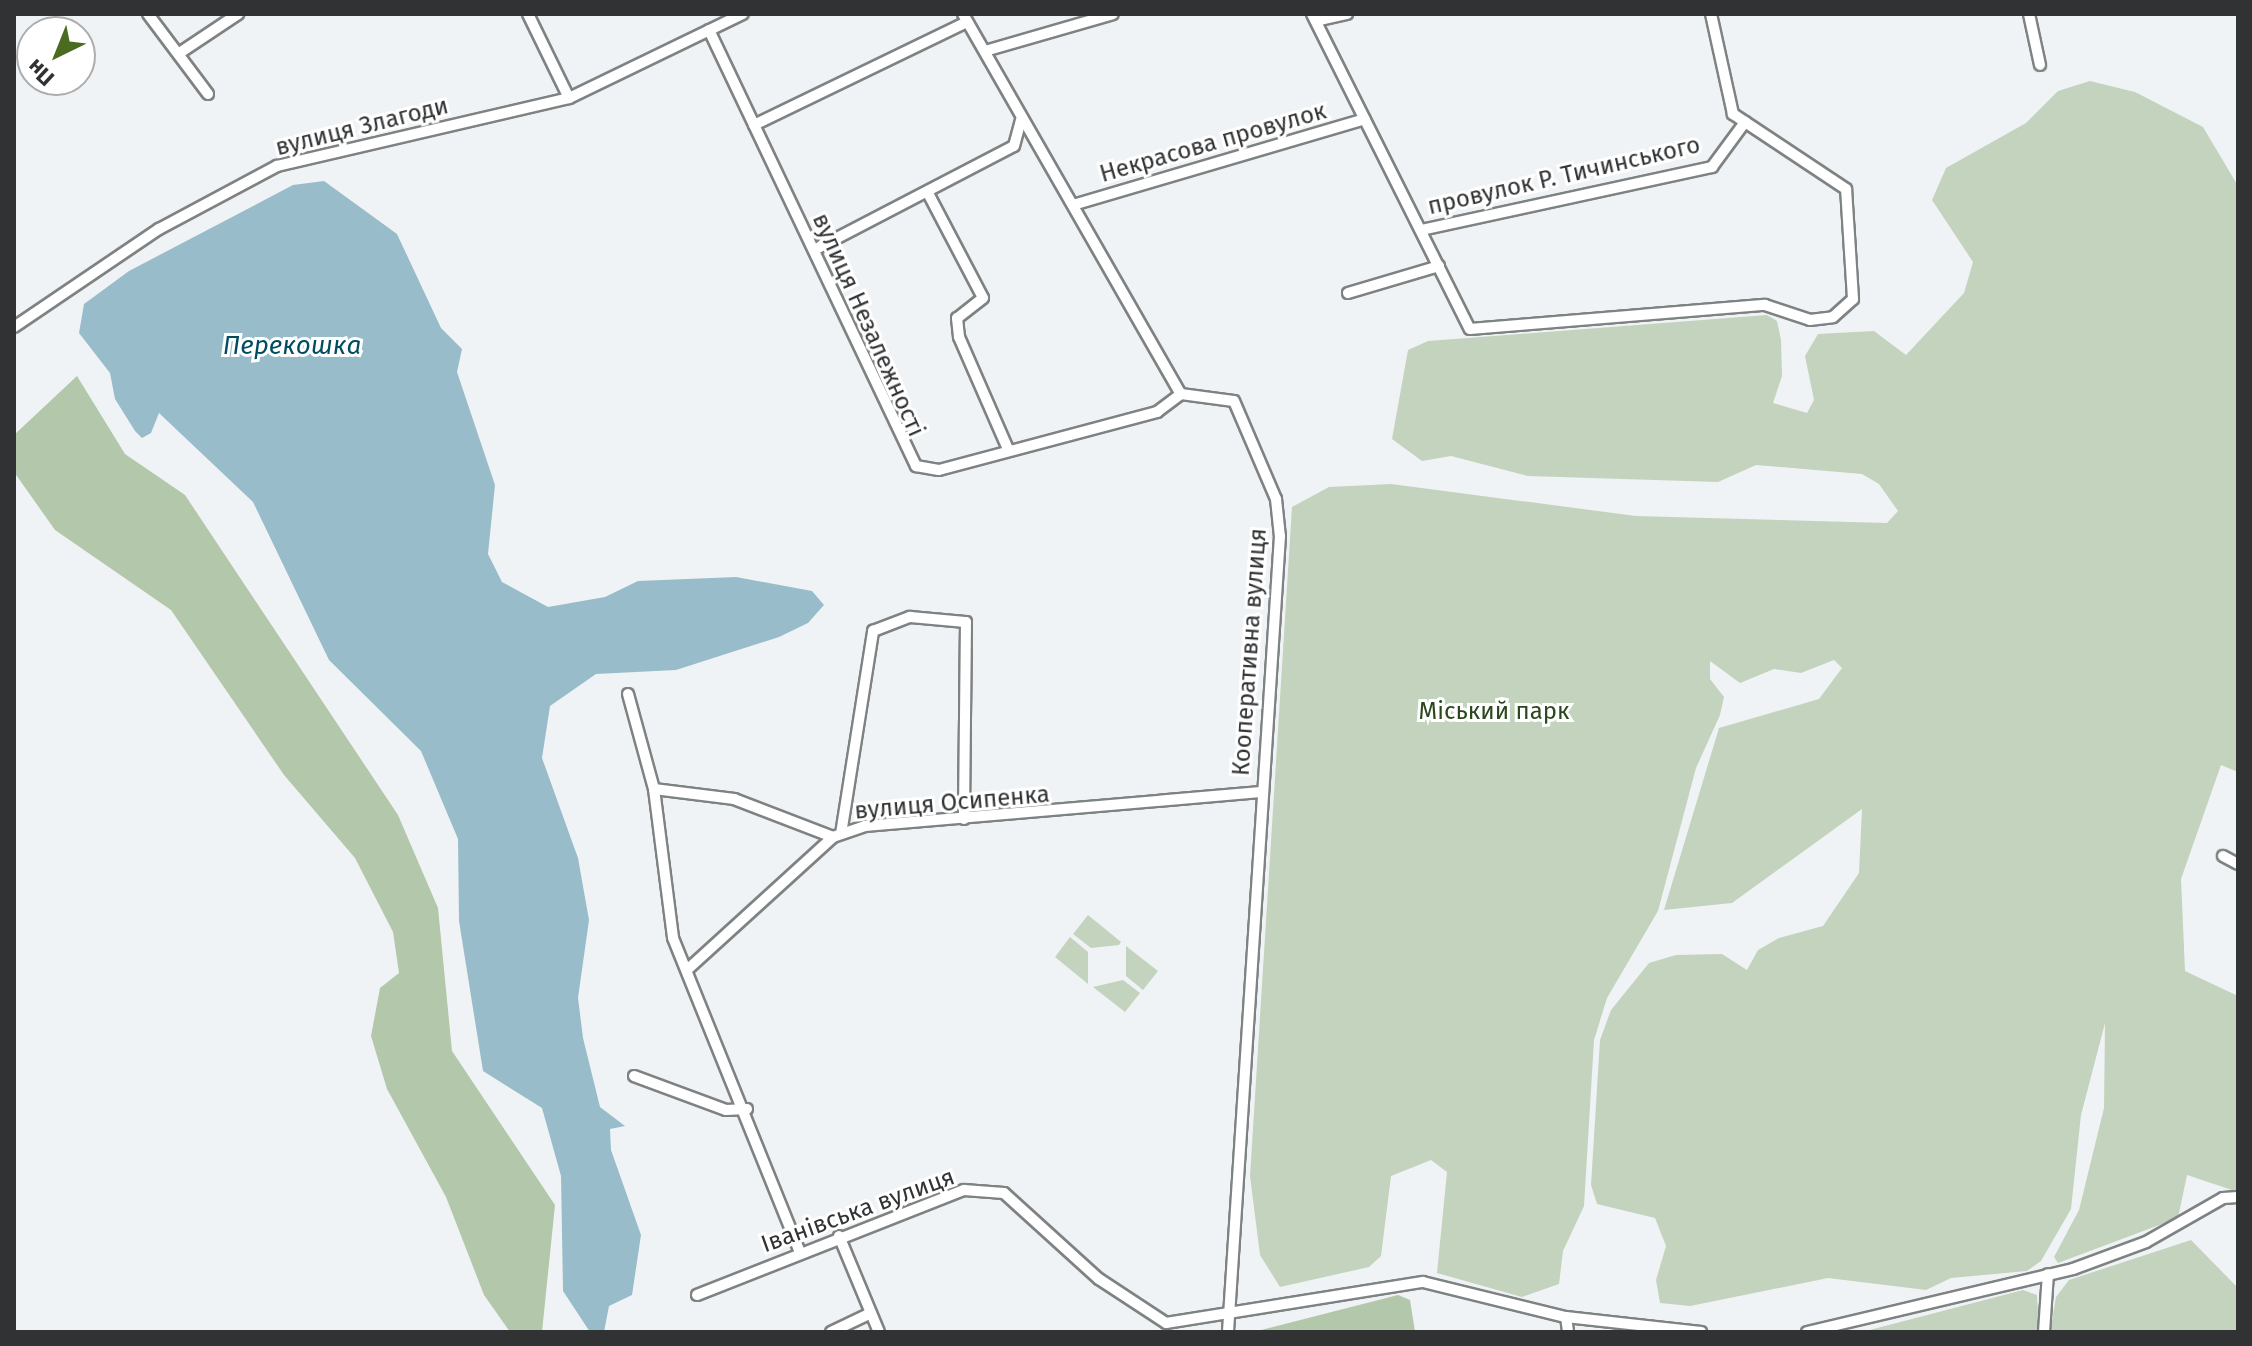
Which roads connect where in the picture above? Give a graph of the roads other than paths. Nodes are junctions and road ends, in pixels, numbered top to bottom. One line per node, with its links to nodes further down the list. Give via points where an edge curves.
1 (148, 14): 13 (street)
2 (238, 14): 13 (street)
3 (528, 14): 16 (street)
4 (743, 14): 11 (street, вулиця Злагоди)
5 (1113, 14): 12 (street)
6 (1347, 14): 9 (street)
7 (1711, 14): 19 (street, via 1733,114)
8 (2029, 14): 14 (street)
9 (1314, 17): 17 (street)
10 (965, 18): 12 (street); 20 (street)
11 (709, 30): 16 (street, вулиця Злагоди); 20 (street, вулиця Незалежності)
12 (985, 51): 18 (street)
13 (181, 52): 15 (street)
14 (2040, 65)
15 (208, 94)
16 (569, 98): 27 (street, вулиця Злагоди, via 277,166 159,229)
17 (1365, 119): 22 (street, Некрасова провулок); 23 (street)
18 (1021, 120): 21 (street, via 1014,146); 22 (street)
19 (1745, 122): 23 (street, провулок Р. Тичинського, via 1712,167); 25 (street, via 1846,189 1853,299 1833,317 1810,320 1765,305 1470,329)
20 (754, 125): 24 (street, вулиця Незалежності)
21 (929, 195): 24 (street); 29 (street, via 983,298 957,318)
22 (1073, 205): 28 (street)
23 (1421, 230): 25 (street)
24 (814, 250): 29 (street, вулиця Незалежності, via 916,466 939,470)
25 (1439, 266): 26 (street)
26 (1348, 293)
27 (14, 327)
28 (1181, 394): 29 (street, вулиця Незалежності, via 1157,412); 32 (street, Кооперативна вулиця, via 1222,394 1234,401 1276,499 1280,536)
29 (1008, 449)
30 (628, 694): 31 (street)
31 (654, 789): 34 (street, вулиця Осипенка, via 734,799); 37 (street, via 673,938)
32 (1261, 792): 33 (street, вулиця Осипенка); 45 (street, Кооперативна вулиця)
33 (964, 819): 34 (street, вулиця Осипенка); 34 (street, via 966,622 910,617 873,631)
34 (837, 835): 37 (street)
35 (2223, 856): 36 (street)
36 (2238, 864)
37 (688, 969): 39 (street)
38 (634, 1076): 39 (street, via 726,1110)
39 (747, 1109): 42 (street)
40 (2238, 1197): 43 (street, via 2212,1203 2146,1242)
41 (839, 1236): 42 (street, Іванівська вулиця); 46 (street); 47 (street, Іванівська вулиця, via 964,1190 1004,1193 1099,1279 1166,1323)
42 (800, 1252): 44 (street, Іванівська вулиця)
43 (2048, 1274): 55 (street); 56 (street)
44 (697, 1295)
45 (1230, 1312): 47 (street, Іванівська вулиця); 48 (street, Іванівська вулиця, via 1423,1282); 52 (street, Кооперативна вулиця)
46 (871, 1313): 49 (street); 50 (street)
47 (1204, 1316): 51 (street)
48 (1566, 1317): 53 (street); 54 (street, Іванівська вулиця)
49 (831, 1332)
50 (879, 1332)
51 (1174, 1332)
52 (1228, 1332)
53 (1568, 1332)
54 (1701, 1332)
55 (1807, 1332)
56 (2044, 1332)

